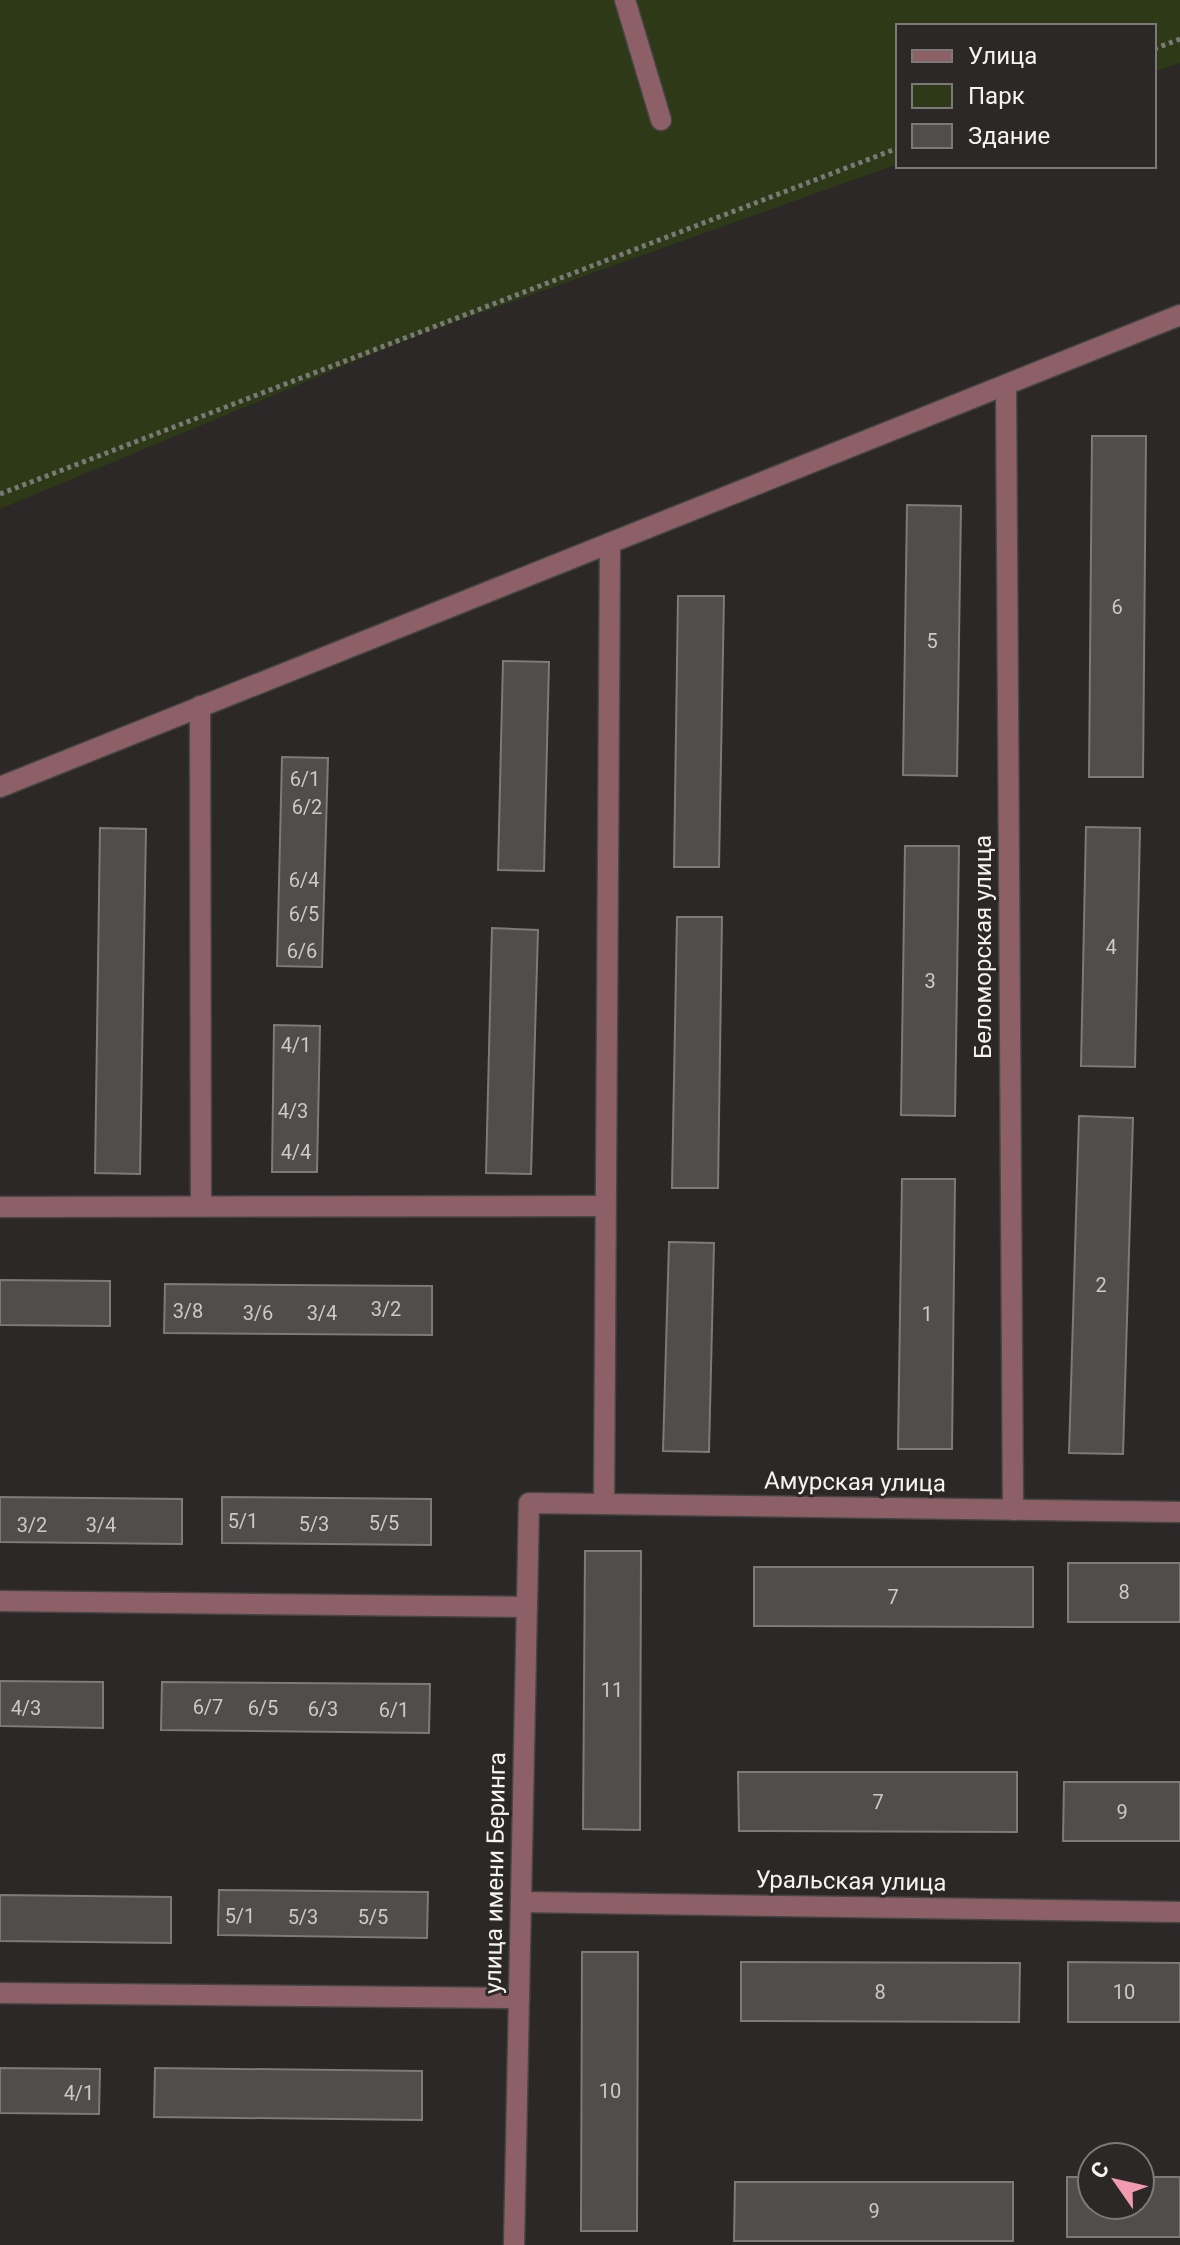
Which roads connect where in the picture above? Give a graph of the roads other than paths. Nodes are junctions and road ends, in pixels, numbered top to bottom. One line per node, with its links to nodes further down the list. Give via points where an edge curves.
1 (625, 0): 2 (street)
2 (661, 120)
3 (1180, 315): 4 (street)
4 (1006, 385): 5 (street); 13 (street, Беломорская улица)
5 (610, 543): 6 (street); 9 (street)
6 (200, 706): 7 (street); 8 (street)
7 (0, 787)
8 (201, 1206): 9 (street); 10 (street)
9 (605, 1206): 12 (street)
10 (0, 1207)
11 (529, 1503): 12 (street, Амурская улица); 16 (street, улица имени Беринга)
12 (604, 1504): 13 (street, Амурская улица)
13 (1013, 1510): 14 (street, Амурская улица)
14 (1180, 1512)
15 (0, 1601): 16 (street)
16 (527, 1607): 17 (street, улица имени Беринга)
17 (521, 1902): 18 (street, Уральская улица); 20 (street, улица имени Беринга)
18 (1180, 1912)
19 (0, 1993): 20 (street)
20 (519, 1998): 21 (street, улица имени Беринга)
21 (514, 2245)

